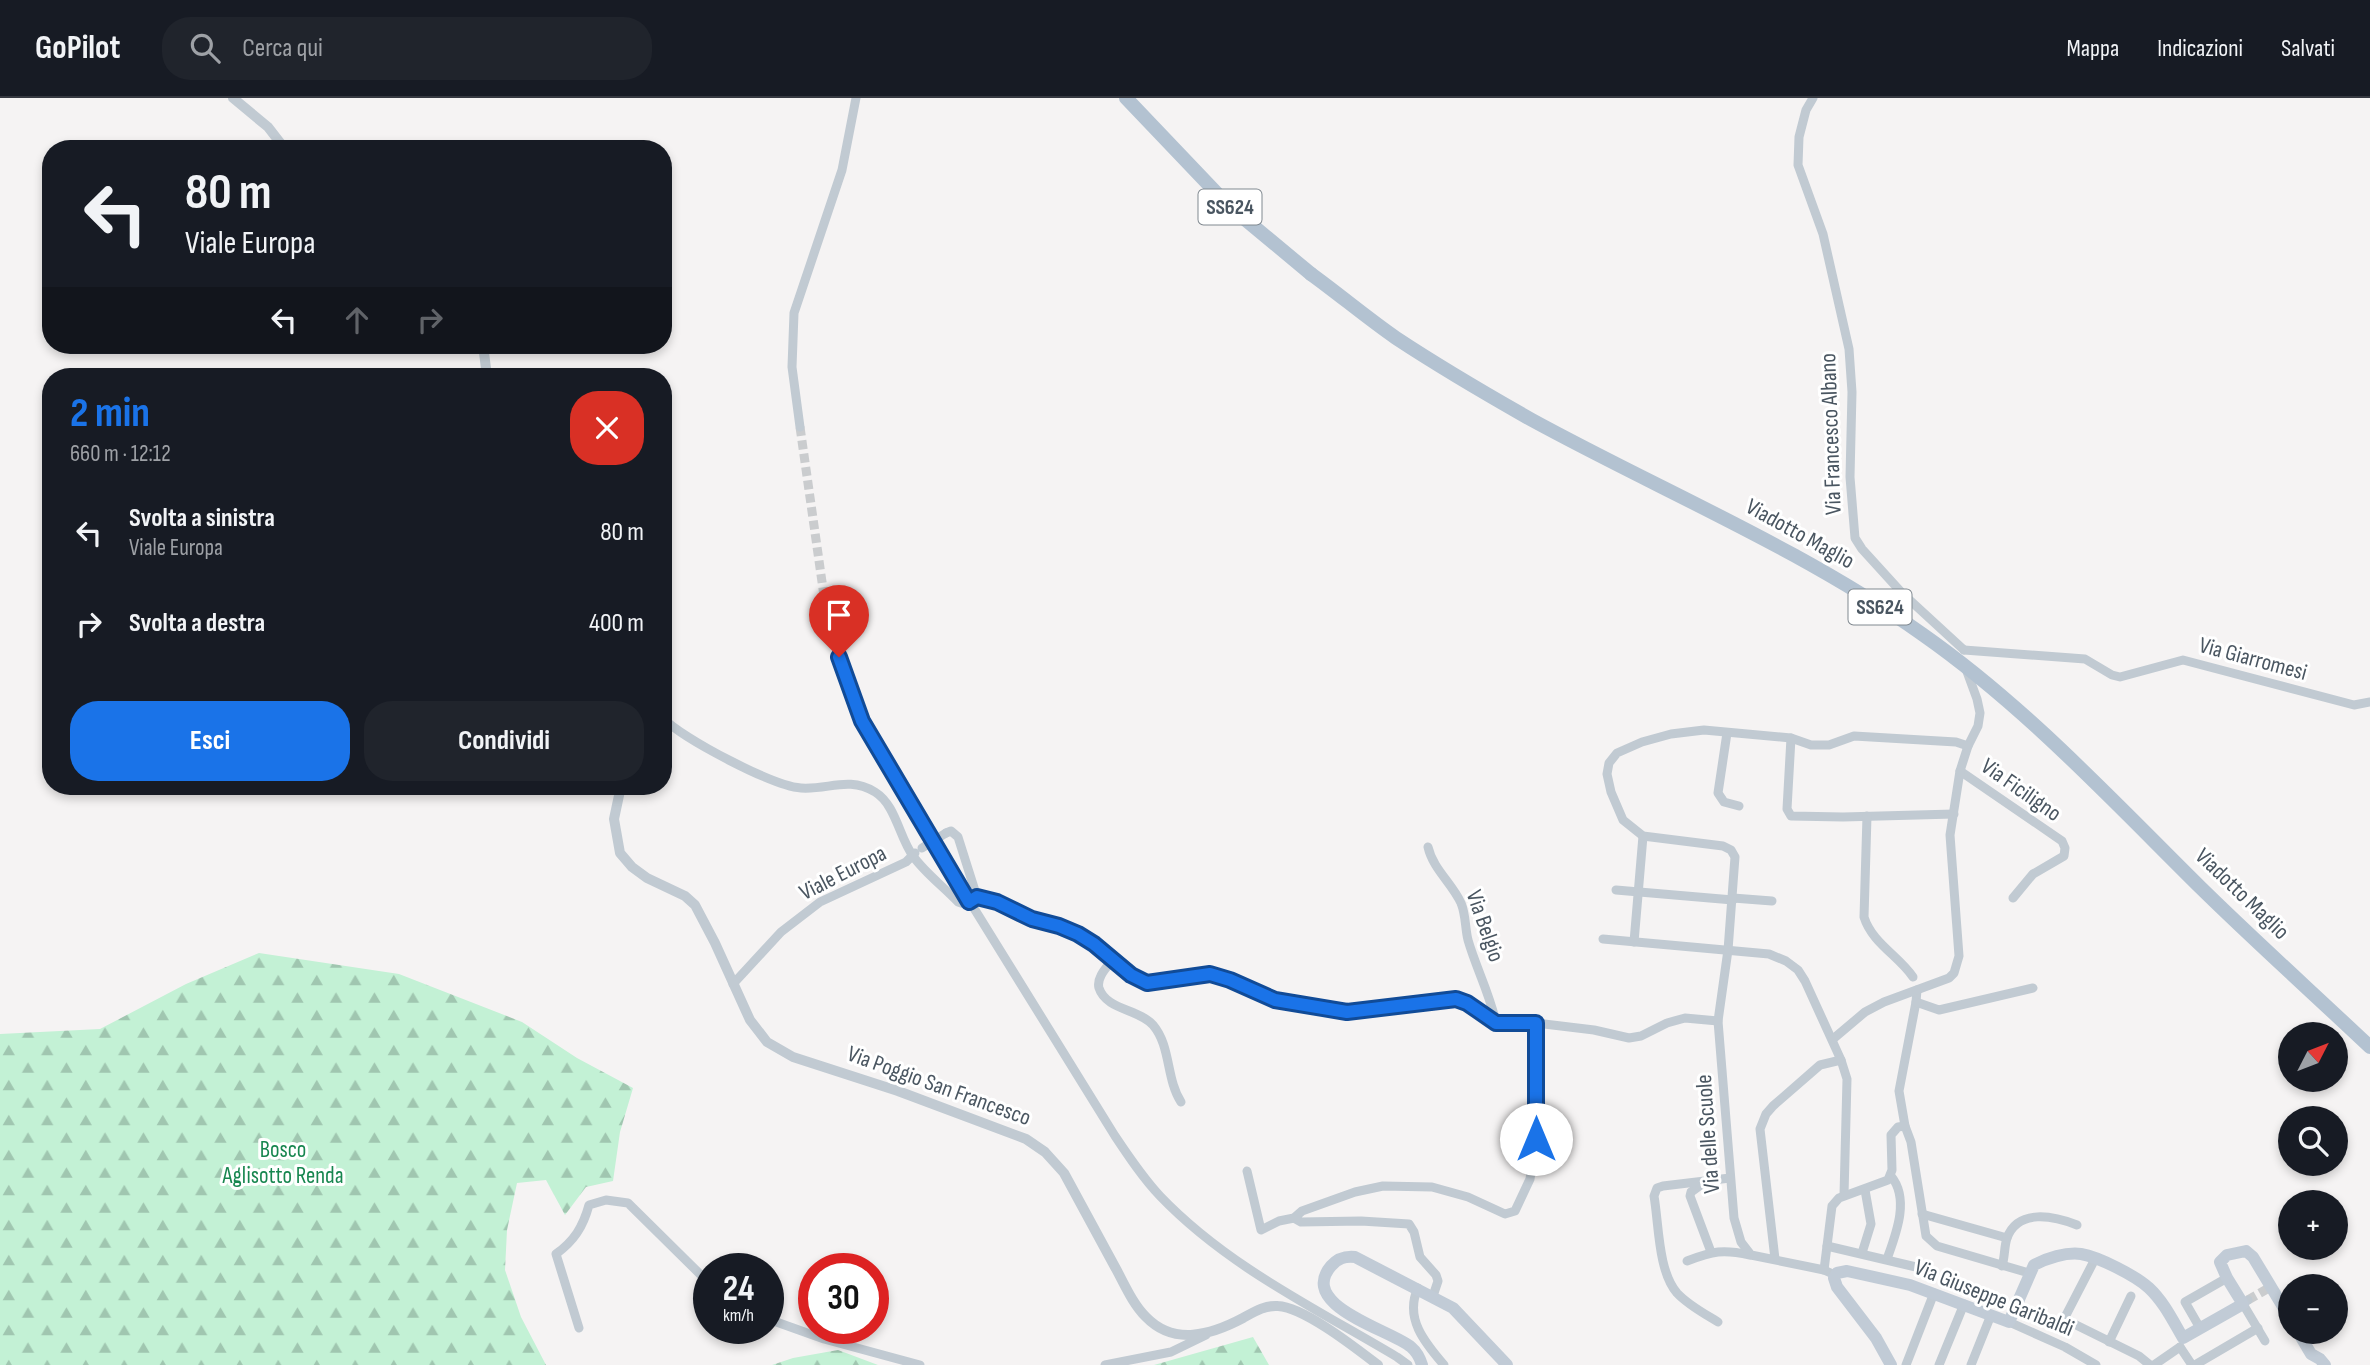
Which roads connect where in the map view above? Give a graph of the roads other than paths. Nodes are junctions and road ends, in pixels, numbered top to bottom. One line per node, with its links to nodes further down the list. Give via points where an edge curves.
1 (233, 98): 5 (street)
2 (856, 98): 6 (street, via 842,170 794,313 792,367)
3 (1126, 98): 40 (main road, Viadotto Maglio / SS624, bridge, via 1228,205 1393,336 1533,420 1766,539 1922,634 2042,732)
4 (1813, 98): 8 (street, Via Francesco Albano, via 1799,137 1798,165 1823,234 1849,349 1855,538 1902,593)
5 (278, 140)
6 (800, 427)
7 (826, 610): 26 (street, via 862,721)
8 (1964, 650): 9 (street, Via Giarromesi, via 2085,659 2120,677 2183,660 2354,705); 13 (street, Via Ficiligno, via 1980,713)
9 (2370, 702)
10 (672, 727): 21 (street, via 786,785 816,788 848,783 877,793)
11 (1727, 733): 12 (street); 16 (street, via 1718,793 1724,802); 19 (street, via 1671,734 1614,755 1608,767 1611,792 1623,820)
12 (1791, 738): 13 (street, via 1811,745 1829,745 1854,736); 18 (street, via 1787,813)
13 (1968, 746): 14 (street, Via Ficiligno)
14 (1959, 771): 17 (street, Via Ficiligno); 24 (street, Via Ficiligno, via 2062,841 2065,848 2064,856 2034,874)
15 (619, 795): 32 (street, Via Poggio San Francesco, via 614,819 620,853 632,867 695,905)
16 (1739, 806)
17 (1954, 814): 18 (street); 33 (street, Via Ficiligno, via 1951,835 1959,956 1949,978)
18 (1867, 816): 33 (street, via 1864,917 1869,931)
19 (1643, 836): 23 (street); 25 (street, Via delle Scuole, via 1731,850 1737,861)
20 (1429, 847): 37 (street, Via Belgio, via 1461,903 1467,937)
21 (912, 855): 26 (street, via 958,902); 26 (street, Viale Europa, bridge, via 946,833 958,836); 32 (street, Viale Europa, via 906,862 820,902 781,932)
22 (1616, 890): 23 (street)
23 (1638, 892): 25 (street); 29 (street)
24 (2013, 898)
25 (1733, 899): 27 (street); 30 (street, Via delle Scuole)
26 (973, 900): 31 (street, via 997,902 1078,934); 90 (street, via 1127,1154 1158,1194 1209,1241 1263,1280)
27 (1772, 901)
28 (1603, 939): 29 (street)
29 (1634, 942): 30 (street)
30 (1728, 950): 36 (street, Via delle Scuole); 39 (street, via 1769,954 1798,970)
31 (1113, 959): 37 (street, via 1147,983 1210,974 1275,1000 1347,1012 1456,999); 42 (street, via 1099,978 1099,987 1120,1008 1140,1014 1152,1024)
32 (733, 984): 82 (street, Via Poggio San Francesco, via 755,1028 784,1054 918,1098 1015,1135 1045,1152 1064,1173 1144,1315 1173,1334)
33 (1917, 985): 35 (street); 39 (street, via 1865,1012)
34 (2033, 988): 35 (street, via 1939,1010)
35 (1916, 1002): 43 (street, via 1899,1091)
36 (1718, 1021): 38 (street, via 1685,1018 1629,1038); 46 (street, Via delle Scuole)
37 (1496, 1023): 38 (street)
38 (1536, 1023): 51 (street, via 1536,1139 1530,1179 1515,1210 1505,1214 1432,1187 1383,1186 1302,1211)
39 (1833, 1039): 41 (street)
40 (2370, 1047)
41 (1841, 1060): 49 (street, via 1847,1079); 58 (street, via 1820,1065 1773,1106 1759,1129)
42 (1181, 1102)
43 (1905, 1126): 45 (street, via 1891,1135); 50 (street)
44 (1247, 1171): 51 (street, via 1261,1230)
45 (1891, 1176): 48 (street); 59 (street, via 1897,1183 1900,1212)
46 (1730, 1178): 47 (street); 57 (street, Via delle Scuole, via 1734,1218 1741,1242)
47 (1704, 1182): 55 (street, via 1690,1196); 76 (street, via 1660,1187 1654,1196 1661,1254 1671,1285 1679,1296)
48 (1865, 1190): 49 (street); 56 (street, via 1871,1224)
49 (1844, 1195): 54 (street, via 1830,1210)
50 (1922, 1214): 53 (street); 62 (street, via 1926,1236 1933,1244)
51 (1294, 1218): 70 (street, via 1301,1222 1409,1224 1420,1257 1436,1275)
52 (2077, 1225): 53 (street, via 2046,1216 2021,1220)
53 (2007, 1238): 62 (street)
54 (1827, 1246): 56 (street); 65 (street)
55 (1711, 1252): 57 (street); 61 (street)
56 (1863, 1253): 59 (street)
57 (1751, 1255): 58 (street)
58 (1775, 1259): 65 (street)
59 (1887, 1259): 64 (street)
60 (2095, 1259): 66 (main road, via 2069,1254 2043,1260); 84 (street, via 2064,1319); 85 (main road, via 2149,1288 2168,1311)
61 (1688, 1261)
62 (2002, 1266): 66 (street)
63 (693, 1267): 79 (street, via 628,1203 606,1200 589,1205 570,1244 556,1254)
64 (1916, 1267)
65 (1829, 1273): 69 (main road, Via Giuseppe Garibaldi, via 1847,1271); 94 (main road)
66 (2029, 1273): 77 (main road)
67 (2227, 1278): 72 (main road); 73 (main road, via 2220,1265 2223,1258 2248,1252); 80 (street, via 2185,1302)
68 (1418, 1288): 70 (main road); 91 (main road, via 1355,1257 1337,1260 1325,1278 1331,1302 1410,1346); 92 (street, via 1412,1301 1414,1320)
69 (1934, 1293): 74 (main road, Via Giuseppe Garibaldi); 95 (street)
70 (1433, 1296): 93 (main road, via 1465,1318)
71 (2132, 1296): 84 (street)
72 (2245, 1302): 80 (main road); 81 (street)
73 (2278, 1302)
74 (1964, 1304): 75 (main road, Via Giuseppe Garibaldi); 96 (street)
75 (1991, 1315): 77 (main road, Via Giuseppe Garibaldi); 97 (street)
76 (1718, 1322)
77 (2009, 1322): 98 (street, Via Giuseppe Garibaldi)
78 (784, 1325): 87 (street)
79 (579, 1328)
80 (2200, 1328): 85 (main road)
81 (2258, 1328): 83 (street); 100 (street)
82 (1207, 1334): 88 (street, via 1171,1352); 89 (street, Via Poggio San Francesco, via 1261,1309 1280,1306 1295,1310)
83 (2265, 1341)
84 (2109, 1342): 99 (street)
85 (2181, 1342): 99 (street); 100 (street)
86 (2305, 1344): 101 (main road)
87 (920, 1365)
88 (1105, 1365)
89 (1378, 1365)
90 (1408, 1365)
91 (1422, 1365)
92 (1444, 1365)
93 (1507, 1365)
94 (1891, 1365)
95 (1906, 1365)
96 (1939, 1365)
97 (1971, 1365)
98 (2096, 1365)
99 (2152, 1365)
100 (2193, 1365)
101 (2325, 1365)

